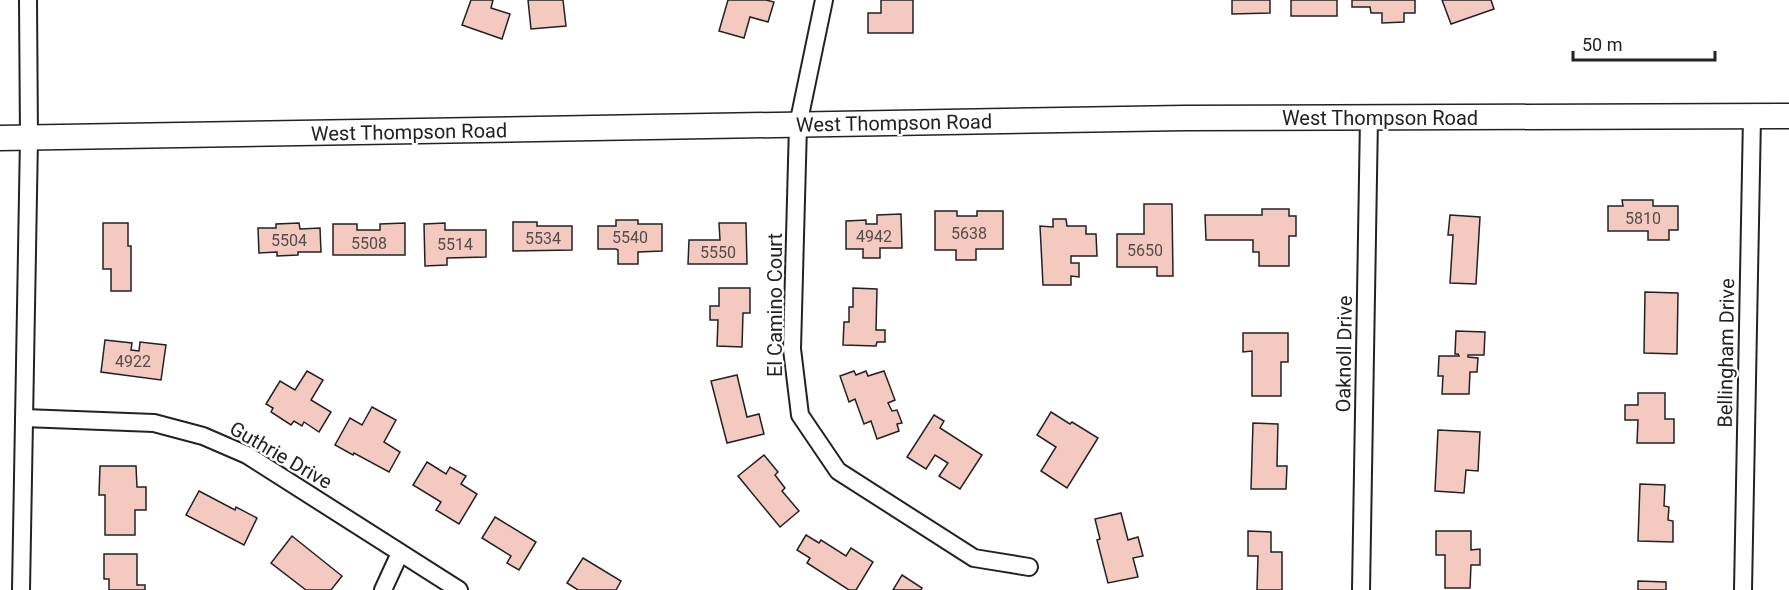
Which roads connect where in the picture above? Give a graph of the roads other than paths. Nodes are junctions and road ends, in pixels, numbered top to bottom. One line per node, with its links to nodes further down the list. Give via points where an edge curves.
1 (27, 0): 8 (street)
2 (824, 0): 6 (street, El Camino Court)
3 (1789, 116): 4 (main road, West Thompson Road)
4 (1752, 117): 5 (main road, West Thompson Road); 16 (street, Bellingham Drive)
5 (1369, 118): 6 (main road, West Thompson Road); 15 (street, Oaknoll Drive)
6 (798, 125): 8 (main road, West Thompson Road); 11 (street, El Camino Court, via 792,349 800,415 838,471 974,558)
7 (0, 138): 8 (main road, West Thompson Road)
8 (29, 138): 9 (street)
9 (24, 418): 10 (street, Guthrie Drive, via 154,423 203,436 247,455); 12 (street)
10 (400, 553): 13 (street); 14 (street, Guthrie Drive)
11 (1029, 567)
12 (21, 590)
13 (383, 590)
14 (459, 590)
15 (1361, 590)
16 (1743, 590)

